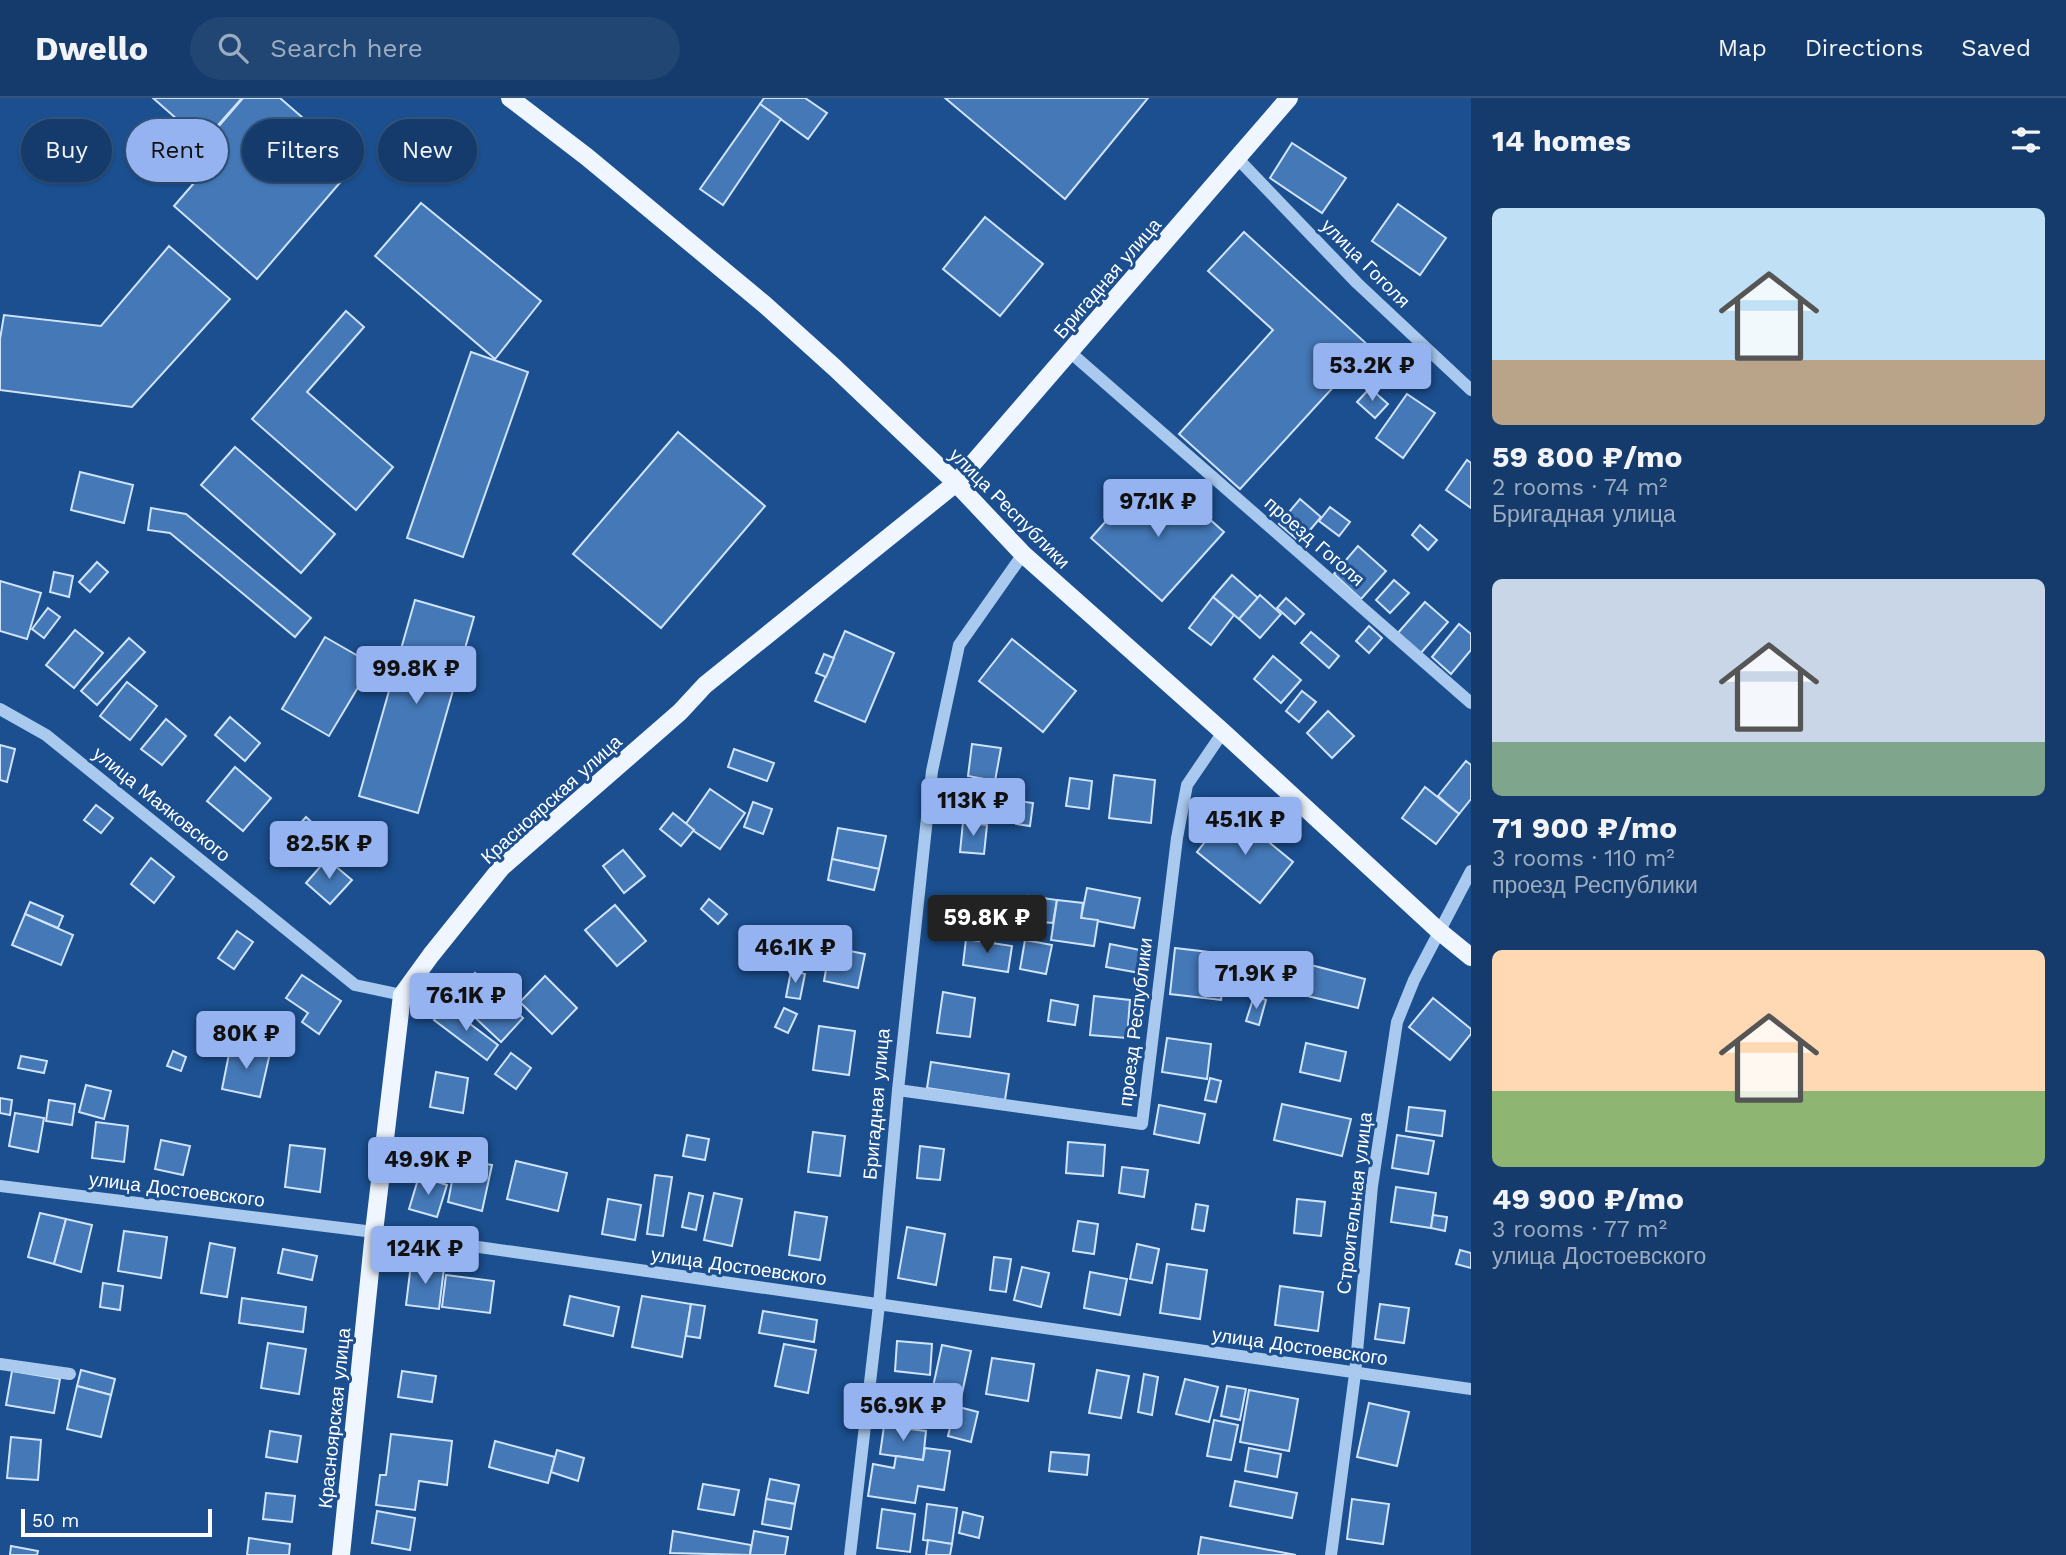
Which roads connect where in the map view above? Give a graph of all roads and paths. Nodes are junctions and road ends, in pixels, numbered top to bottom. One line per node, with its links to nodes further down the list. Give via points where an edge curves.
1 (510, 98): 6 (main road, улица Республики, via 764,304)
2 (1289, 98): 3 (main road, Бригадная улица)
3 (1238, 159): 4 (main road, Бригадная улица); 5 (street, улица Гоголя, via 1357,283)
4 (1071, 353): 6 (main road, Бригадная улица); 8 (street, проезд Гоголя)
5 (1471, 390)
6 (956, 483): 7 (main road, улица Республики); 14 (main road, Красноярская улица, via 705,685 501,868)
7 (1023, 554): 10 (main road, улица Республики); 15 (street, Бригадная улица, via 959,645 932,771)
8 (1471, 703)
9 (0, 709): 14 (street, улица Маяковского, via 46,735 355,985)
10 (1223, 732): 12 (main road, улица Республики); 15 (street, проезд Республики, via 1187,785 1142,1124)
11 (1471, 871): 12 (street, Строительная улица)
12 (1439, 931): 13 (main road, улица Республики); 21 (street, Строительная улица, via 1397,1022 1372,1186)
13 (1471, 957)
14 (402, 995): 17 (main road, Красноярская улица)
15 (898, 1090): 18 (street, Бригадная улица)
16 (0, 1186): 17 (street, улица Достоевского)
17 (374, 1232): 18 (street, улица Достоевского); 23 (main road, Красноярская улица)
18 (879, 1306): 21 (street, улица Достоевского); 24 (street, Бригадная улица)
19 (0, 1364): 20 (street)
20 (70, 1374)
21 (1355, 1374): 22 (street, улица Достоевского); 25 (street, Строительная улица)
22 (1471, 1389)
23 (341, 1555)
24 (850, 1555)
25 (1331, 1555)

